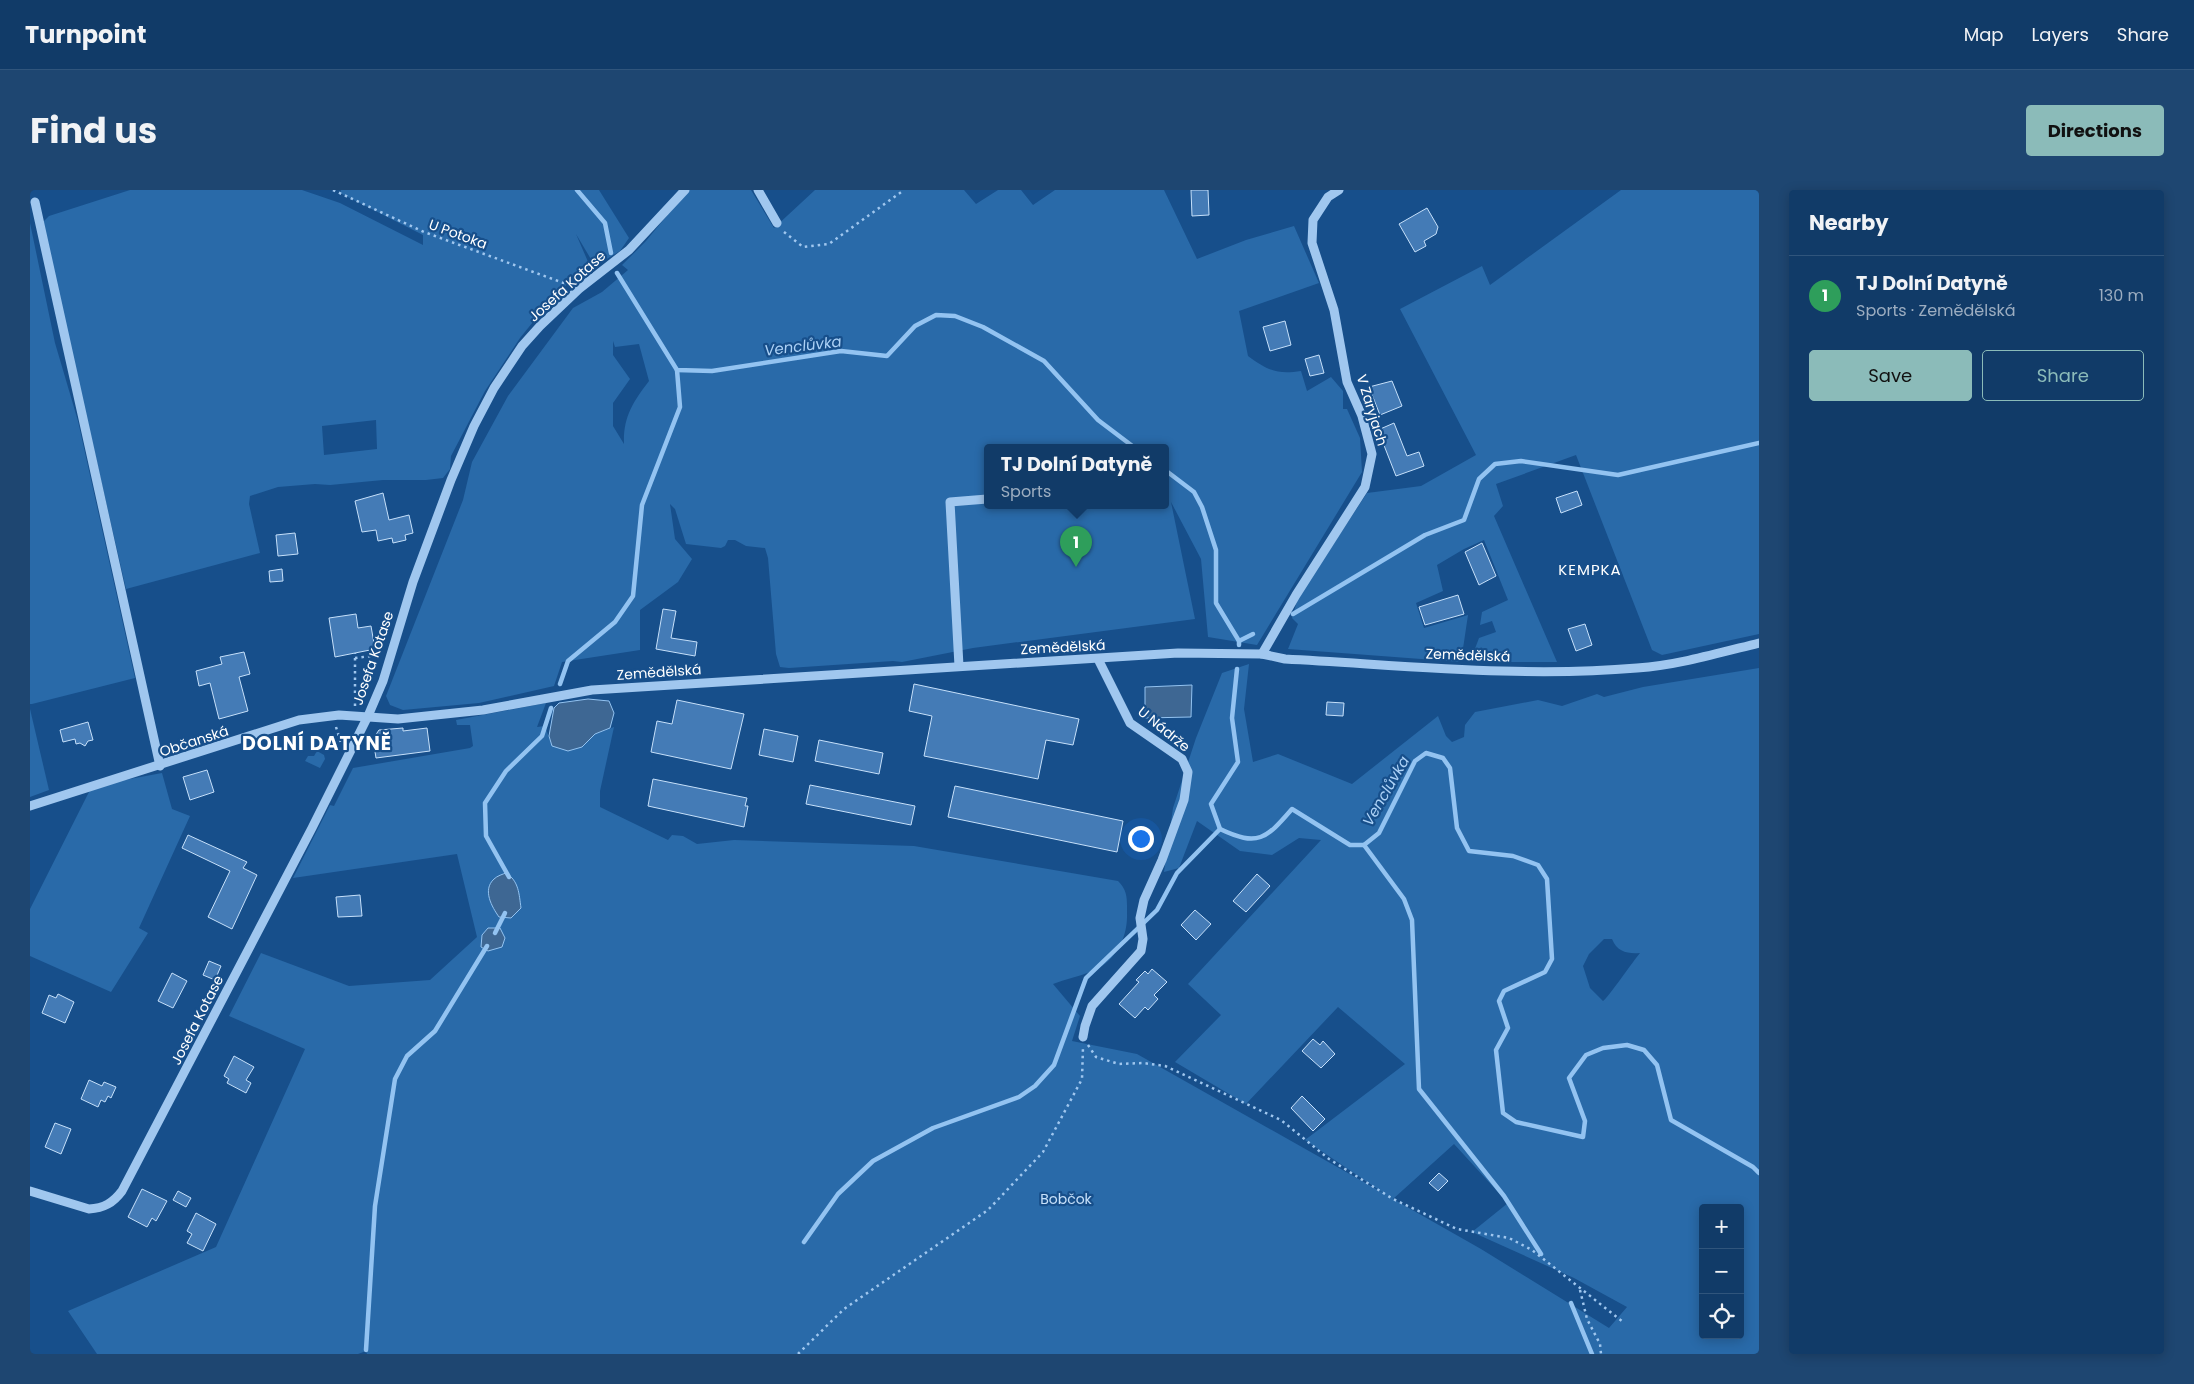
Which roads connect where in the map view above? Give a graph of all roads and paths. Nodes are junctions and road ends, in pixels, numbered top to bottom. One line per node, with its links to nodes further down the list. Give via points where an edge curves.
1 (333, 190): 8 (path, U Potoka, via 424,232)
2 (685, 190): 8 (street, Josefa Kotase, via 629,250)
3 (758, 190): 7 (street)
4 (904, 190): 7 (path, via 829,244 803,247 787,236)
5 (1339, 190): 13 (street, V Zaryjach, via 1328,197 1313,220 1312,243 1334,310 1347,382 1362,416 1372,454 1365,487)
6 (35, 202): 21 (street)
7 (777, 223)
8 (579, 289): 12 (street, Josefa Kotase, via 522,346 474,426 413,582)
9 (984, 499): 16 (street, via 950,502)
10 (1759, 643): 13 (street, Zemědělská, via 1647,667 1571,672 1285,659)
11 (355, 653): 14 (path)
12 (392, 653): 14 (path); 19 (street, Josefa Kotase)
13 (1262, 654): 15 (street, Zemědělská, via 1178,653)
14 (355, 658): 17 (path)
15 (1098, 659): 16 (street, Zemědělská); 23 (street, U Nádrže, via 1130,723 1182,759 1188,772 1184,800 1144,900 1140,918 1141,951 1092,1006)
16 (959, 666): 19 (street, Zemědělská, via 592,690 476,711 398,720)
17 (355, 715): 18 (street, Občanská); 19 (street, Občanská)
18 (333, 716): 20 (path); 21 (street, Občanská, via 299,720)
19 (368, 716): 20 (street, Josefa Kotase)
20 (346, 760): 24 (street, Josefa Kotase, via 140,1160 117,1198 104,1207 89,1209)
21 (160, 766): 22 (street, Občanská)
22 (30, 806)
23 (1083, 1038): 25 (path, via 1096,1057 1119,1064 1165,1066 1281,1120 1329,1159 1393,1199 1457,1229 1509,1238 1532,1250); 27 (path, via 1082,1079 1043,1152 988,1210 844,1309)
24 (30, 1191)
25 (1580, 1289): 26 (path); 28 (path)
26 (1623, 1322)
27 (798, 1354)
28 (1601, 1354)

